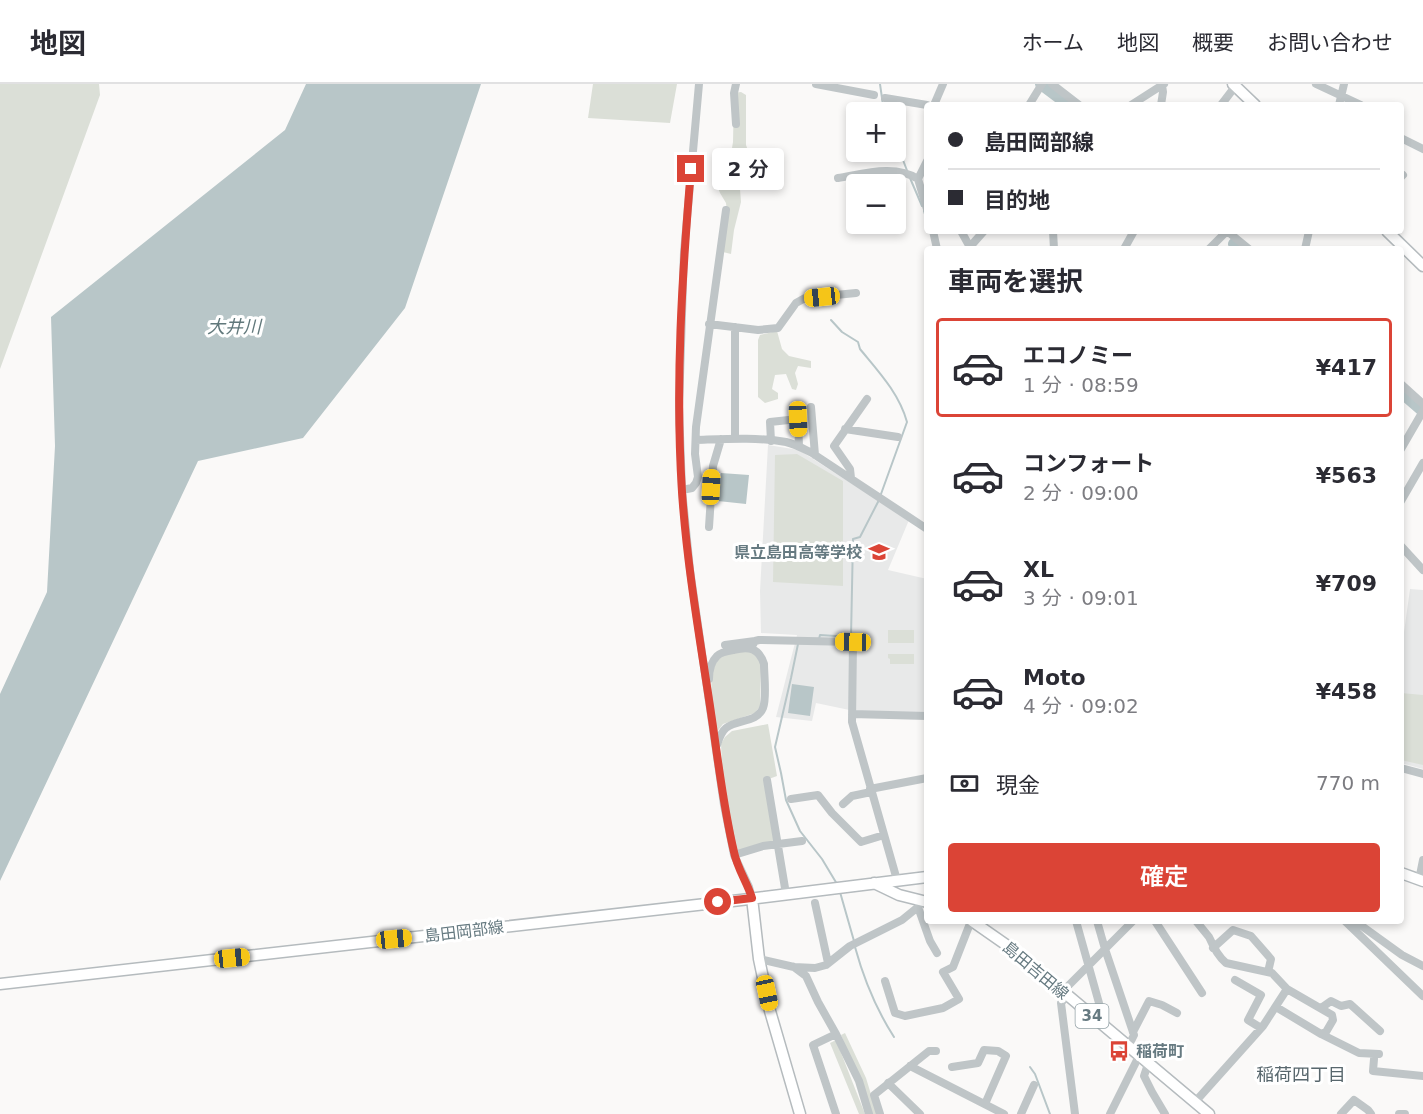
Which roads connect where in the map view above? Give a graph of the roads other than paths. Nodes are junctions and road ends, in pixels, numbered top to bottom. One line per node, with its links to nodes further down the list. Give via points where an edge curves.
1 (699, 84): 62 (street, via 684,252 679,407)
2 (736, 84): 22 (street)
3 (816, 84): 11 (street)
4 (943, 84): 14 (street)
5 (1052, 84): 16 (street)
6 (1316, 84): 13 (street)
7 (1344, 84): 13 (street)
8 (1160, 85): 17 (street); 18 (street)
9 (1235, 85): 19 (street); 20 (main road)
10 (1040, 86): 15 (street)
11 (874, 95)
12 (885, 98): 21 (street)
13 (1340, 100)
14 (935, 102)
15 (1031, 102)
16 (1075, 102)
17 (1135, 102)
18 (1161, 102)
19 (1223, 102)
20 (1252, 102)
21 (924, 104)
22 (736, 124)
23 (1404, 140): 24 (street)
24 (1423, 149)
25 (917, 176): 26 (street, via 888,170); 27 (street)
26 (838, 178)
27 (924, 198)
28 (726, 210): 44 (street)
29 (982, 234): 35 (street)
30 (1225, 234): 36 (street)
31 (1230, 234): 34 (street)
32 (1242, 234): 34 (street)
33 (1390, 234): 38 (main road)
34 (1241, 243): 37 (street)
35 (972, 246)
36 (1215, 246)
37 (1245, 246)
38 (1403, 246)
39 (1404, 247): 41 (main road)
40 (1404, 256): 41 (street)
41 (1414, 257): 42 (main road)
42 (1423, 266)
43 (856, 293): 45 (street, via 806,298 796,303 778,328)
44 (710, 324): 45 (street); 55 (street)
45 (735, 327): 54 (street)
46 (1404, 387): 48 (street)
47 (867, 399): 51 (street)
48 (1423, 404)
49 (811, 407): 59 (street)
50 (1422, 412): 57 (street)
51 (845, 429): 52 (street); 61 (street, via 834,446 850,469)
52 (898, 437)
53 (721, 439): 54 (street); 55 (street); 64 (street, via 713,466)
54 (735, 439): 56 (street)
55 (696, 440): 62 (street, via 698,477 692,488)
56 (771, 441): 58 (street); 58 (street, via 770,422 798,419)
57 (1404, 444)
58 (799, 446): 59 (street)
59 (815, 455): 61 (street)
60 (1423, 463): 63 (street)
61 (851, 478): 65 (street)
62 (682, 490): 68 (street)
63 (1404, 496)
64 (709, 527)
65 (924, 527)
66 (1404, 549): 67 (street)
67 (1423, 570)
68 (699, 638): 71 (street, via 704,648); 73 (street)
69 (725, 645): 70 (street)
70 (753, 645): 71 (street); 72 (street, via 759,640 853,642); 75 (street, via 764,664 763,708 755,717 725,728)
71 (717, 656): 73 (street, via 709,670)
72 (852, 714): 74 (street); 80 (street)
73 (711, 715): 75 (street)
74 (924, 716)
75 (716, 748): 86 (street)
76 (1404, 769): 77 (street)
77 (1423, 774)
78 (924, 779): 80 (street)
79 (767, 780): 85 (street)
80 (871, 790): 82 (street, via 852,795); 83 (street)
81 (791, 799): 83 (street, via 818,795 861,842)
82 (843, 804)
83 (884, 835): 90 (street)
84 (802, 841): 85 (street)
85 (778, 845): 86 (street); 93 (street)
86 (734, 855): 95 (street, via 749,887)
87 (1423, 860): 91 (street)
88 (1404, 874): 91 (main road)
89 (924, 877): 90 (main road, 島田岡部線)
90 (897, 880): 92 (main road, 島田岡部線); 94 (main road)
91 (1421, 880)
92 (873, 883): 93 (main road, 島田岡部線); 94 (main road)
93 (786, 894): 95 (main road, 島田岡部線)
94 (899, 895): 97 (main road)
95 (746, 899): 111 (main road); 119 (main road, 島田岡部線)
96 (815, 903): 112 (street)
97 (922, 903): 112 (street, via 902,920)
98 (927, 924): 110 (street)
99 (970, 924): 118 (street, via 953,967 943,972 959,999 943,1008 905,1016 895,1013)
100 (975, 924): 121 (main road, 島田吉田線 / 34)
101 (1077, 924): 113 (street)
102 (1098, 924): 109 (street)
103 (1130, 924): 109 (street)
104 (1157, 924): 122 (street)
105 (1198, 924): 108 (street)
106 (1348, 924): 123 (street)
107 (1359, 924): 115 (street)
108 (1213, 948): 116 (street, via 1226,963); 116 (street, via 1233,930 1251,936 1271,959)
109 (1105, 949): 113 (street); 130 (street)
110 (937, 953)
111 (759, 959): 114 (street); 144 (main road)
112 (828, 963): 114 (street, via 815,968)
113 (1089, 965): 121 (street); 127 (street, via 1100,1003)
114 (794, 966): 131 (street, via 806,976)
115 (1423, 966)
116 (1268, 972): 120 (street)
117 (1235, 980): 128 (street, via 1261,995 1248,1020)
118 (885, 981)
119 (0, 984)
120 (1287, 989): 124 (street); 125 (street)
121 (1065, 993): 127 (main road, 島田吉田線 / 34); 151 (street, via 1060,1003)
122 (1202, 993)
123 (1423, 996)
124 (1276, 1007): 128 (street); 132 (street)
125 (1321, 1008): 129 (street, via 1331,1001 1341,1006 1350,1004); 132 (street, via 1333,1020)
126 (1177, 1013): 130 (street, via 1149,1000)
127 (1095, 1018): 133 (main road, 島田吉田線 / 34)
128 (1261, 1028): 142 (street)
129 (1380, 1031)
130 (1133, 1032): 133 (street)
131 (836, 1034): 145 (street, via 813,1045); 146 (street, via 859,1081)
132 (1322, 1034): 139 (street, via 1376,1057 1373,1071)
133 (1128, 1047): 135 (main road, 島田吉田線 / 34)
134 (936, 1051): 137 (street, via 929,1051)
135 (1139, 1056): 136 (main road, 島田吉田線 / 34); 152 (street)
136 (1148, 1064): 142 (main road, 島田吉田線 / 34); 153 (street, via 1144,1076)
137 (910, 1066): 140 (street); 143 (street)
138 (952, 1067): 143 (street, via 978,1063 984,1050 1006,1056)
139 (1423, 1077)
140 (888, 1083): 147 (street, via 874,1095); 148 (street)
141 (1034, 1085): 150 (street)
142 (1195, 1102): 154 (main road, 島田吉田線 / 34)
143 (986, 1104): 149 (street)
144 (800, 1114)
145 (836, 1114)
146 (869, 1114)
147 (880, 1114)
148 (920, 1114)
149 (1004, 1114)
150 (1021, 1114)
151 (1075, 1114)
152 (1110, 1114)
153 (1166, 1114)
154 (1209, 1114)
155 (1341, 1114): 156 (street, via 1354,1100)
156 (1371, 1114)
157 (1399, 1114): 158 (street)
158 (1405, 1114)

